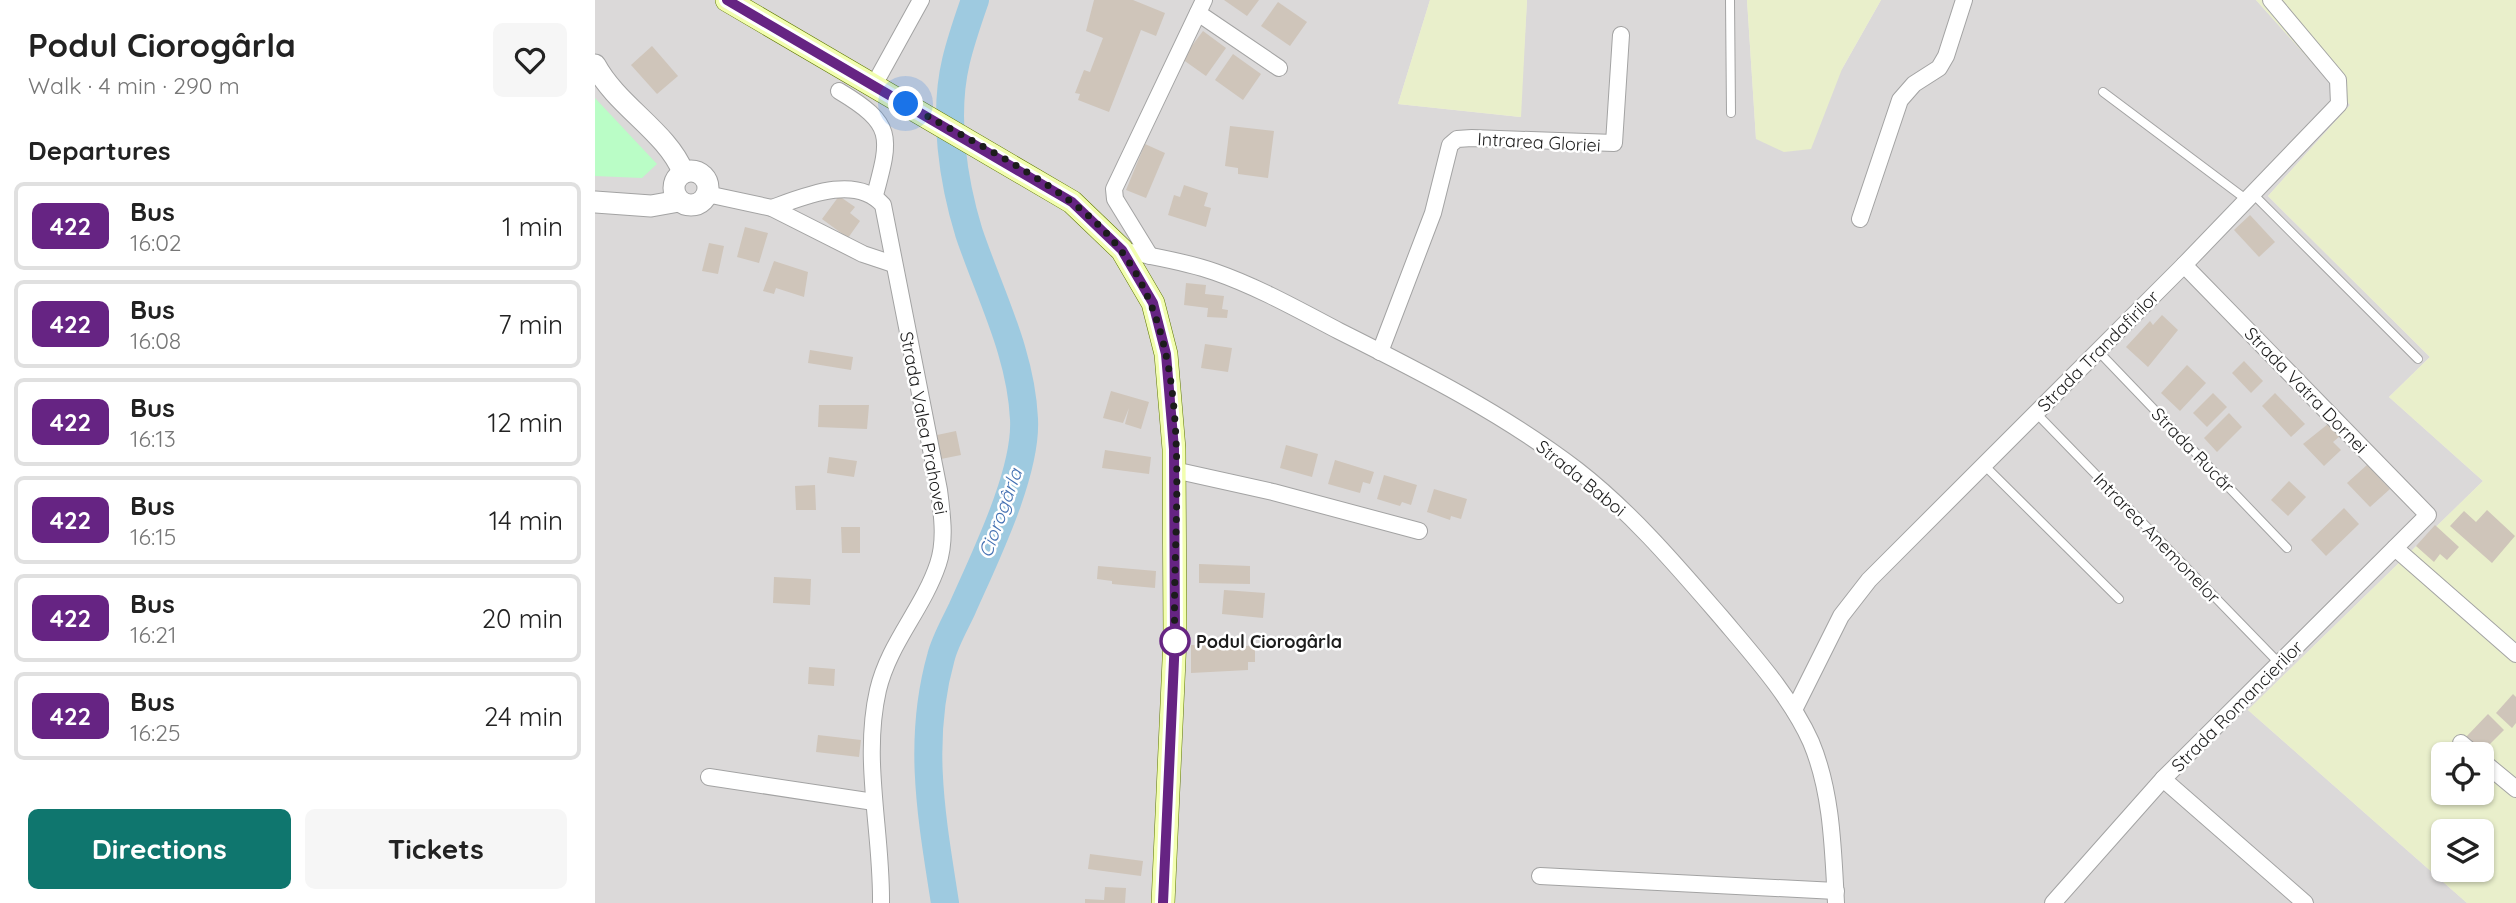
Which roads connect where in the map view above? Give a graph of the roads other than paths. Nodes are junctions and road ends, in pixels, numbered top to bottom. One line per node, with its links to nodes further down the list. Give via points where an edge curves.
1 (727, 0): 10 (main road)
2 (1730, 0): 13 (lane)
3 (1964, 0): 21 (street, via 1939,68 1900,100)
4 (2270, 0): 17 (street, Strada Trandafirilor, via 2338,80 2341,98 2336,109)
5 (917, 2): 10 (street)
6 (1201, 7): 9 (street); 23 (street, via 1114,188 1115,199)
7 (1621, 35): 27 (street, Intrarea Gloriei, via 1614,143 1472,138 1457,139 1450,145 1433,213)
8 (595, 65): 14 (street, via 613,92 673,153)
9 (1279, 68)
10 (878, 88): 22 (main road, via 1051,188 1090,217)
11 (839, 91): 16 (street, via 867,108 880,122 886,139)
12 (2103, 92): 17 (lane)
13 (1731, 113)
14 (683, 172): 15 (street, via 702,174); 19 (street, via 673,189)
15 (707, 194): 19 (street, via 698,204); 20 (street)
16 (875, 195): 20 (street, via 848,189 823,192); 24 (street, Strada Valea Prahovei, via 883,205)
17 (2250, 197): 25 (street, Strada Trandafirilor); 28 (lane)
18 (596, 200): 19 (street, via 651,206)
19 (679, 201)
20 (772, 208): 24 (street, via 863,254)
21 (1860, 219)
22 (1122, 250): 23 (street, Strada Baboi); 31 (main road, via 1153,303 1161,330 1170,381)
23 (1150, 256): 27 (street, Strada Baboi, via 1238,280)
24 (893, 264): 44 (street, Strada Valea Prahovei, via 944,524 938,566 885,663 878,690 872,724)
25 (2184, 265): 26 (street, Strada Trandafirilor); 32 (street, Strada Vatra Dornei)
26 (2098, 351): 29 (street, Strada Trandafirilor); 34 (lane, Strada Rucăr)
27 (1380, 352): 39 (street, Strada Baboi, via 1510,423 1577,470 1680,570)
28 (2417, 359)
29 (2036, 413): 30 (street, Strada Trandafirilor); 38 (lane, Intrarea Anemonelor)
30 (1984, 465): 36 (lane); 39 (street, Strada Trandafirilor, via 1869,580 1842,616)
31 (1174, 470): 33 (street); 48 (main road, via 1175,638)
32 (2428, 515): 35 (street, Strada Romancierilor)
33 (1419, 531)
34 (2287, 548)
35 (2396, 548): 37 (street); 38 (street, Strada Romancierilor)
36 (2119, 599)
37 (2516, 654)
38 (2279, 662): 42 (street, Strada Romancierilor)
39 (1794, 710): 46 (street, Strada Baboi, via 1822,771)
40 (2494, 771): 43 (street)
41 (709, 777): 44 (street)
42 (2163, 779): 49 (street, Strada Romancierilor); 50 (street)
43 (2516, 789)
44 (874, 802): 47 (street, Strada Valea Prahovei, via 882,860)
45 (1540, 876): 46 (street)
46 (1836, 897)
47 (881, 903)
48 (1163, 903)
49 (2053, 903)
50 (2305, 903)

